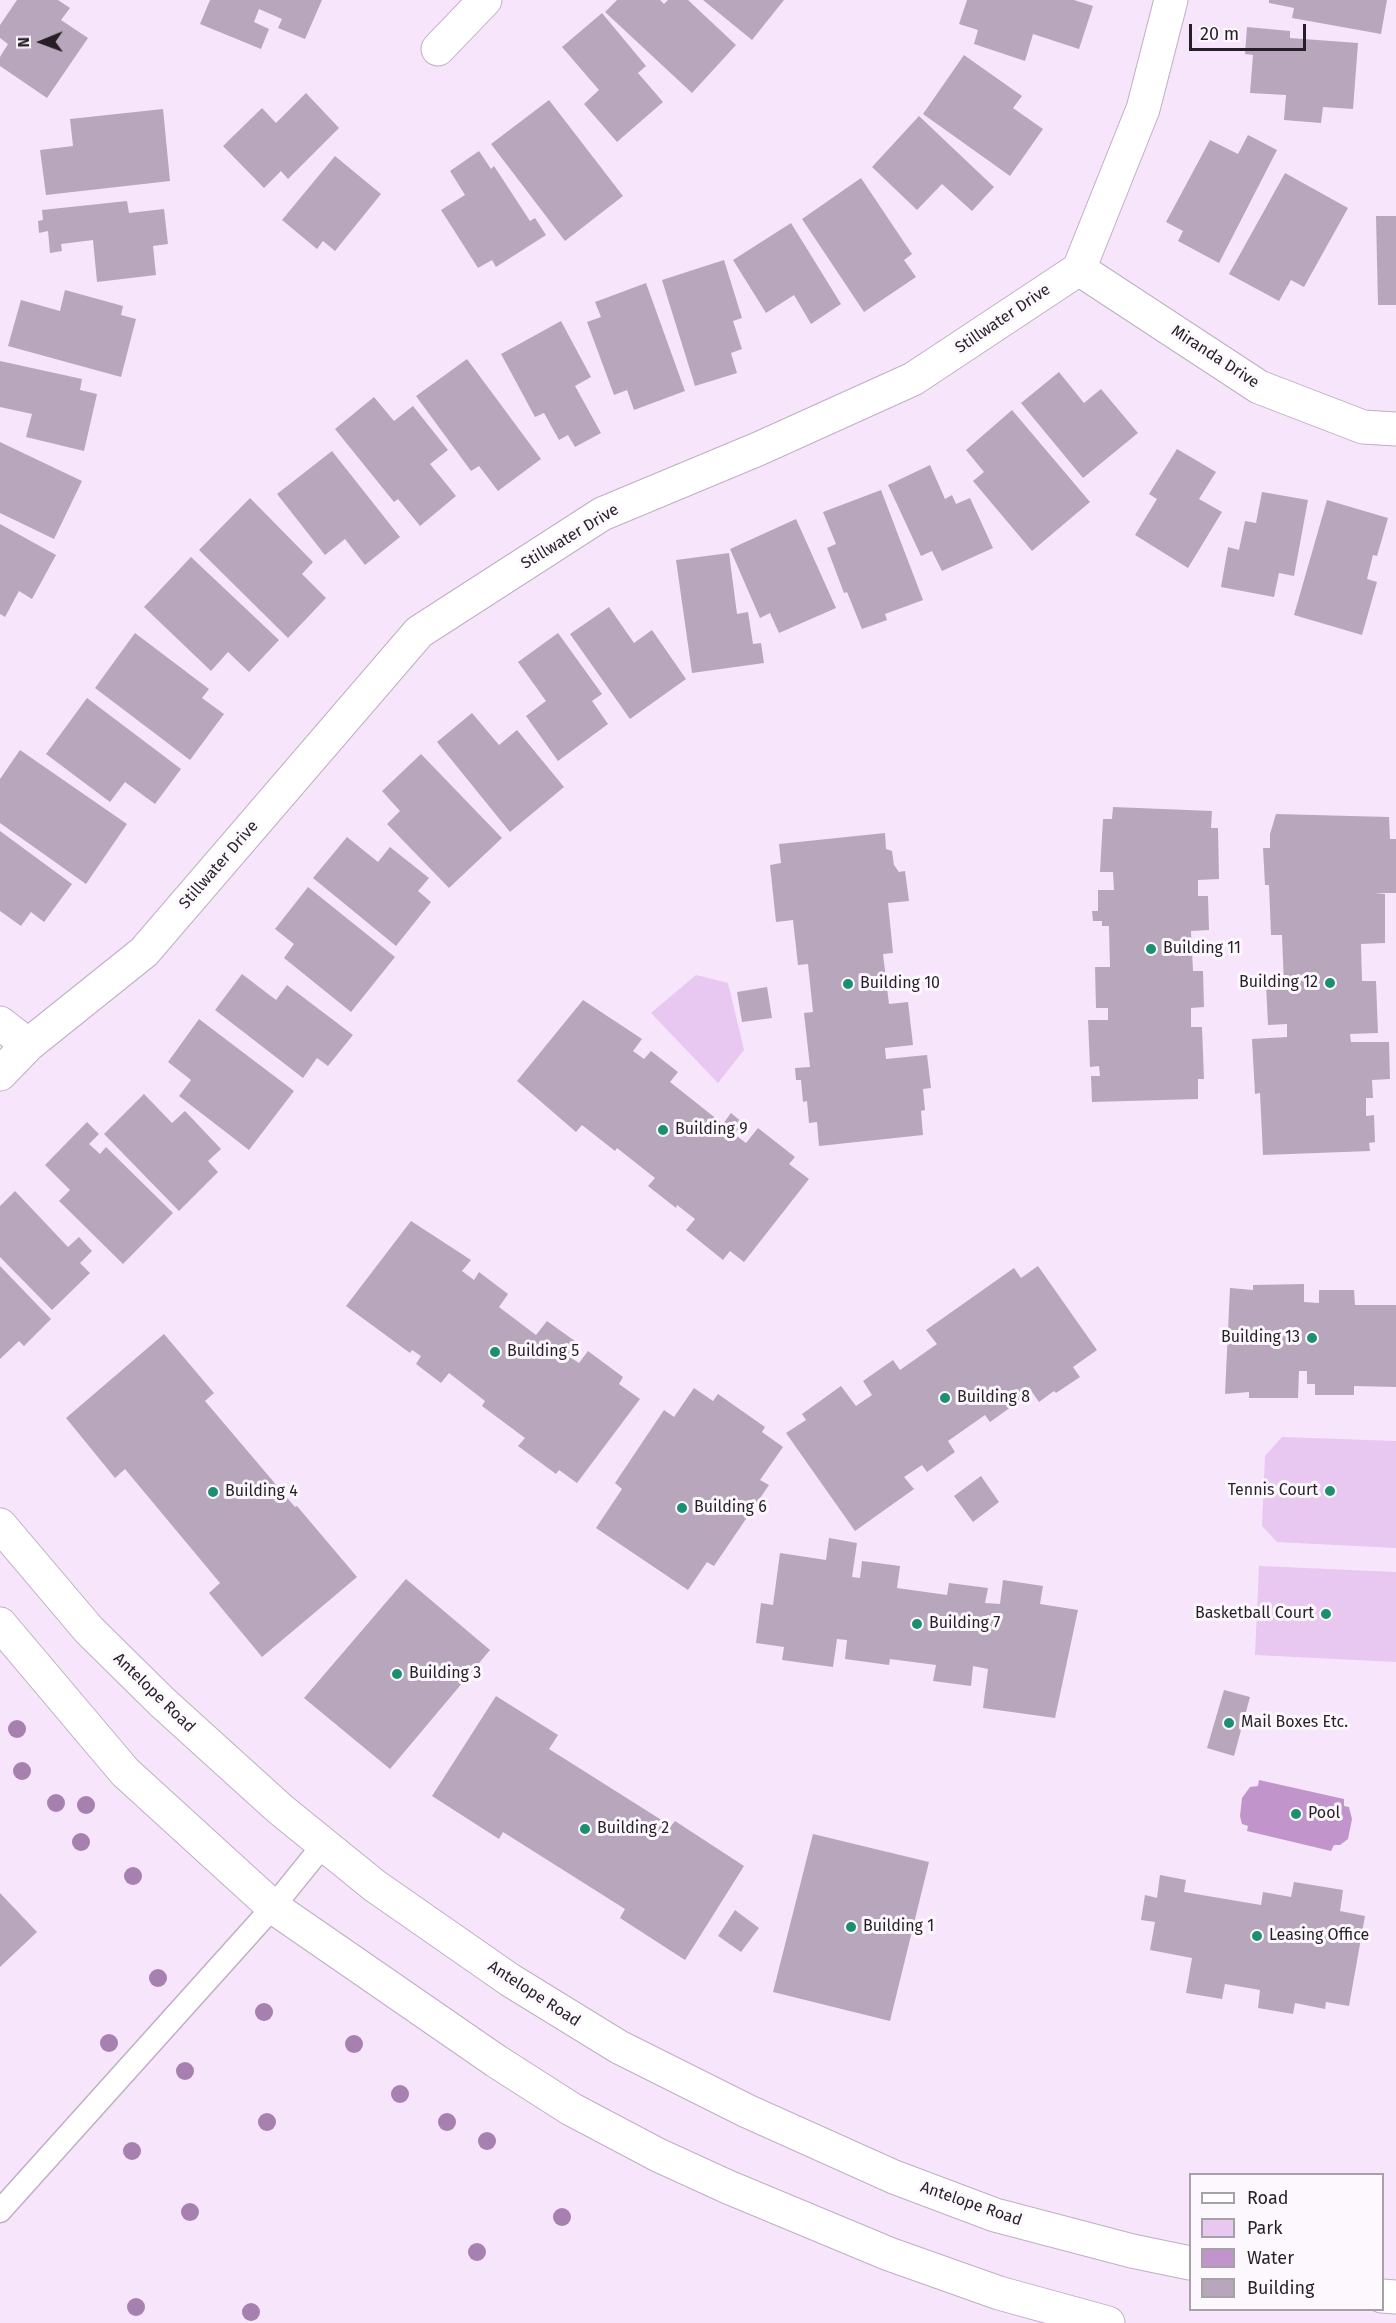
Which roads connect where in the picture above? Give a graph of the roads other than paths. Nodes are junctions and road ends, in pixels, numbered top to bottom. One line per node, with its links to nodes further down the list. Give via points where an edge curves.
1 (485, 0): 3 (main road)
2 (1170, 0): 4 (main road, via 1143,109)
3 (438, 49)
4 (1079, 269): 5 (main road, Miranda Drive, via 1258,387 1363,427); 7 (main road, Stillwater Drive, via 913,379 602,514 419,632 144,952)
5 (1396, 429)
6 (0, 1023): 7 (main road)
7 (28, 1045): 8 (main road, Stillwater Drive)
8 (0, 1074)
9 (0, 1525): 11 (main road, Antelope Road, via 90,1630 162,1702)
10 (0, 1624): 12 (main road, via 125,1772)
11 (324, 1844): 12 (lane); 14 (main road, Antelope Road, via 375,1886 510,1980 619,2047 747,2111 894,2176 995,2214)
12 (273, 1907): 13 (lane); 15 (main road, via 496,2061 571,2109 658,2155 889,2254 999,2293)
13 (0, 2211)
14 (1189, 2263)
15 (1108, 2323)

